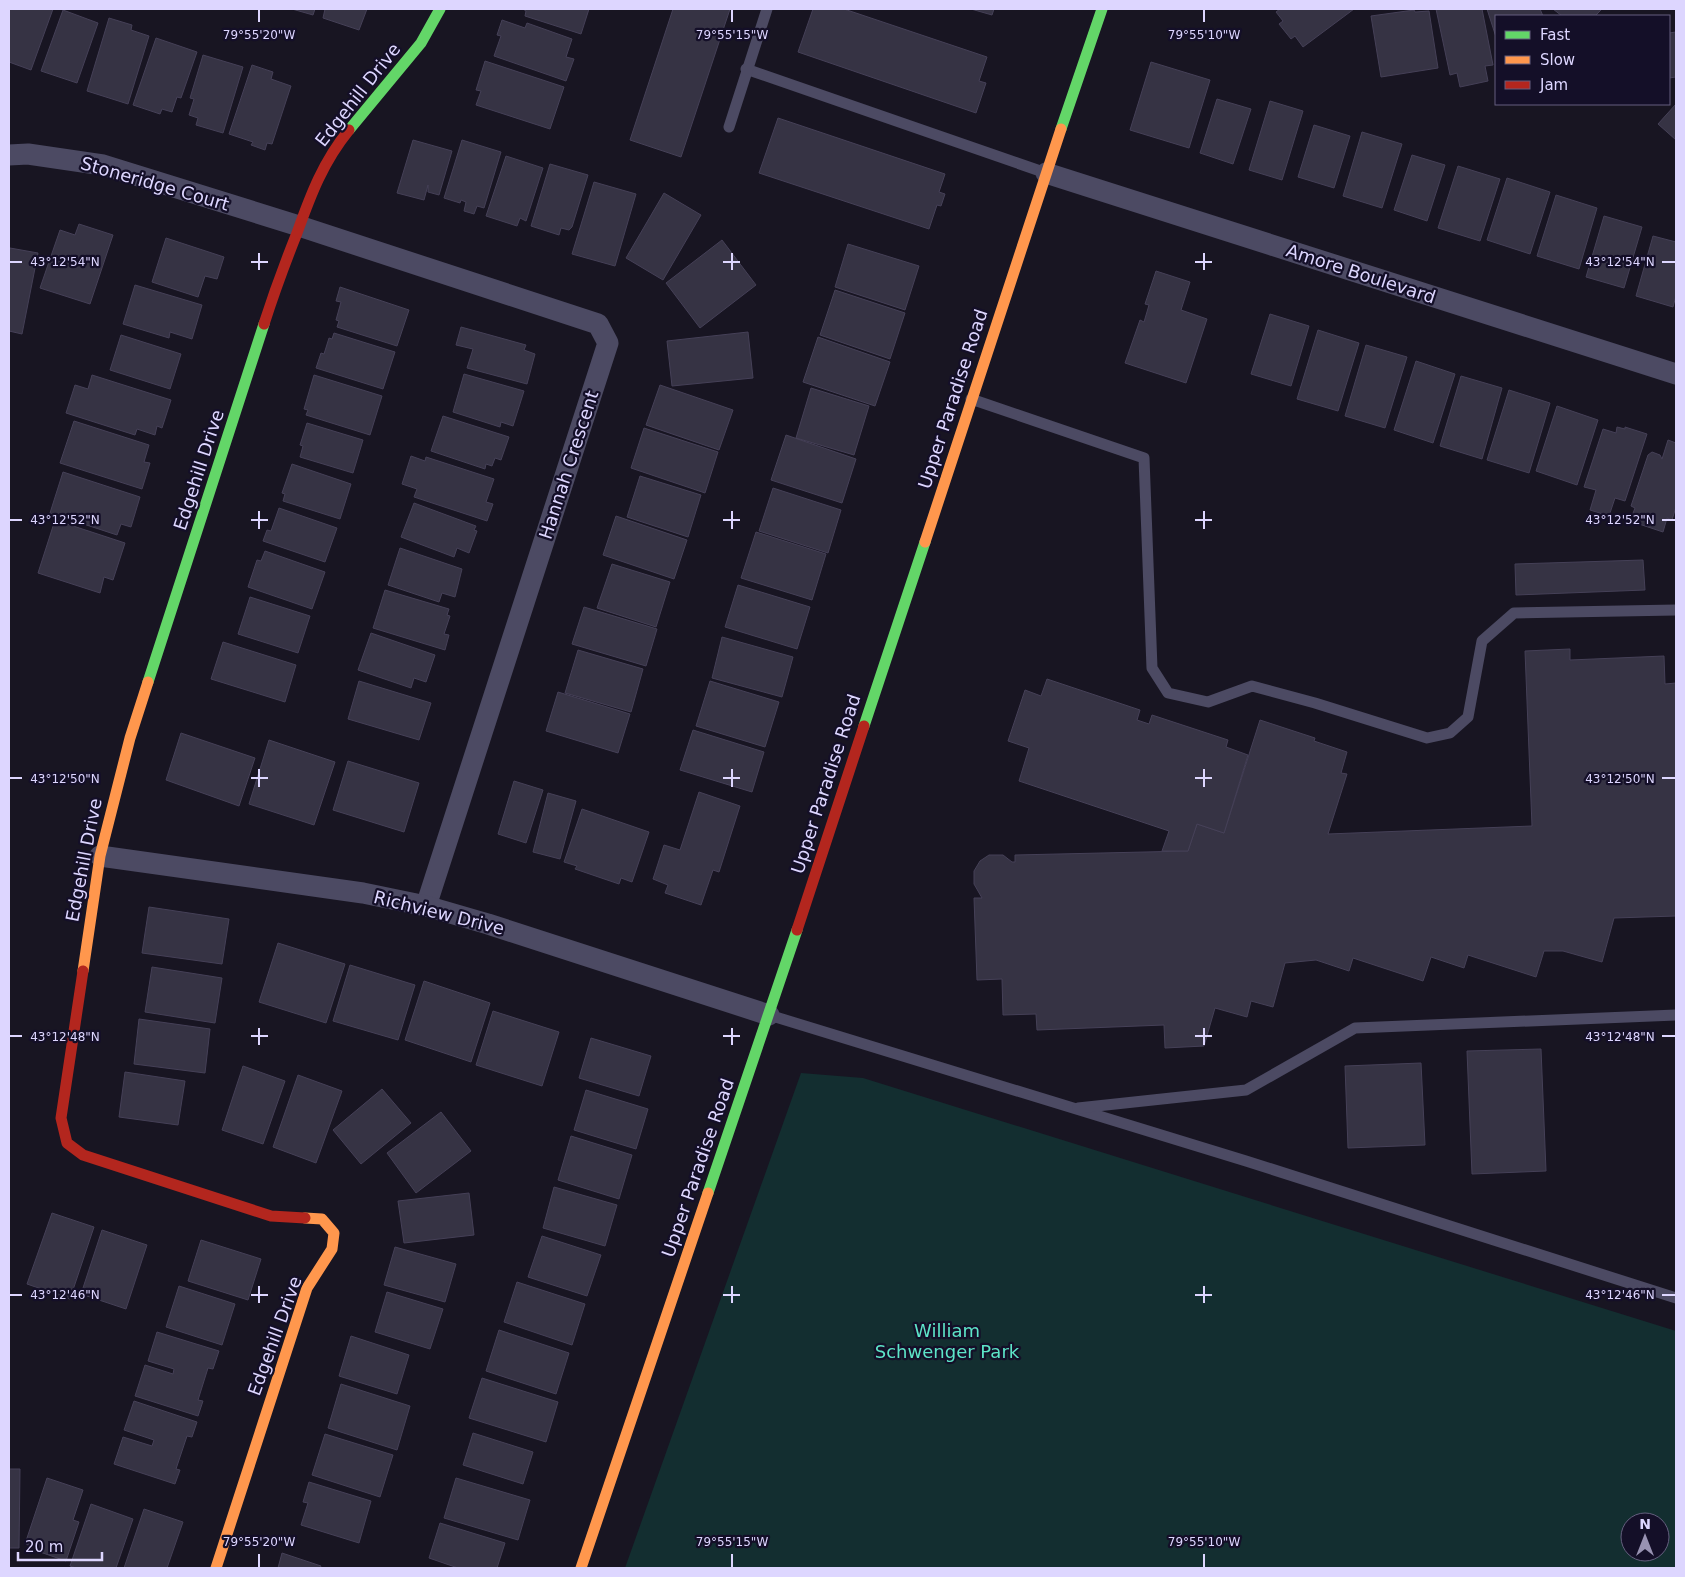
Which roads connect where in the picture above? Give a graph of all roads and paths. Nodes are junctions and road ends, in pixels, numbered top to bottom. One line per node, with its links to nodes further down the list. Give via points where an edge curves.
1 (440, 9): 8 (street, Edgehill Drive, via 421,43 341,140 318,177)
2 (767, 9): 4 (lane)
3 (1102, 9): 7 (street, Upper Paradise Road)
4 (746, 69): 5 (lane); 7 (lane)
5 (728, 127)
6 (9, 156): 8 (street, Stoneridge Court, via 28,154 103,165)
7 (1046, 173): 9 (street, Amore Boulevard); 10 (street, Upper Paradise Road)
8 (300, 226): 12 (street, Edgehill Drive, via 276,288 130,738); 13 (street, Hannah Crescent, via 598,324 608,344)
9 (1676, 374)
10 (971, 399): 11 (lane, via 1144,458 1152,668 1168,692 1208,702 1252,686 1427,738 1450,732 1468,717 1482,641 1514,613); 14 (street, Upper Paradise Road)
11 (1676, 610)
12 (100, 856): 13 (street, Richview Drive, via 363,893); 18 (street, Edgehill Drive, via 61,1118 67,1143 82,1155 271,1216 322,1219 334,1233 332,1248 307,1288)
13 (426, 906): 14 (street, Richview Drive)
14 (769, 1015): 16 (lane); 19 (street, Upper Paradise Road)
15 (1676, 1015): 16 (lane, via 1355,1028 1246,1090)
16 (1073, 1108): 17 (lane)
17 (1676, 1298)
18 (216, 1568)
19 (580, 1568)

